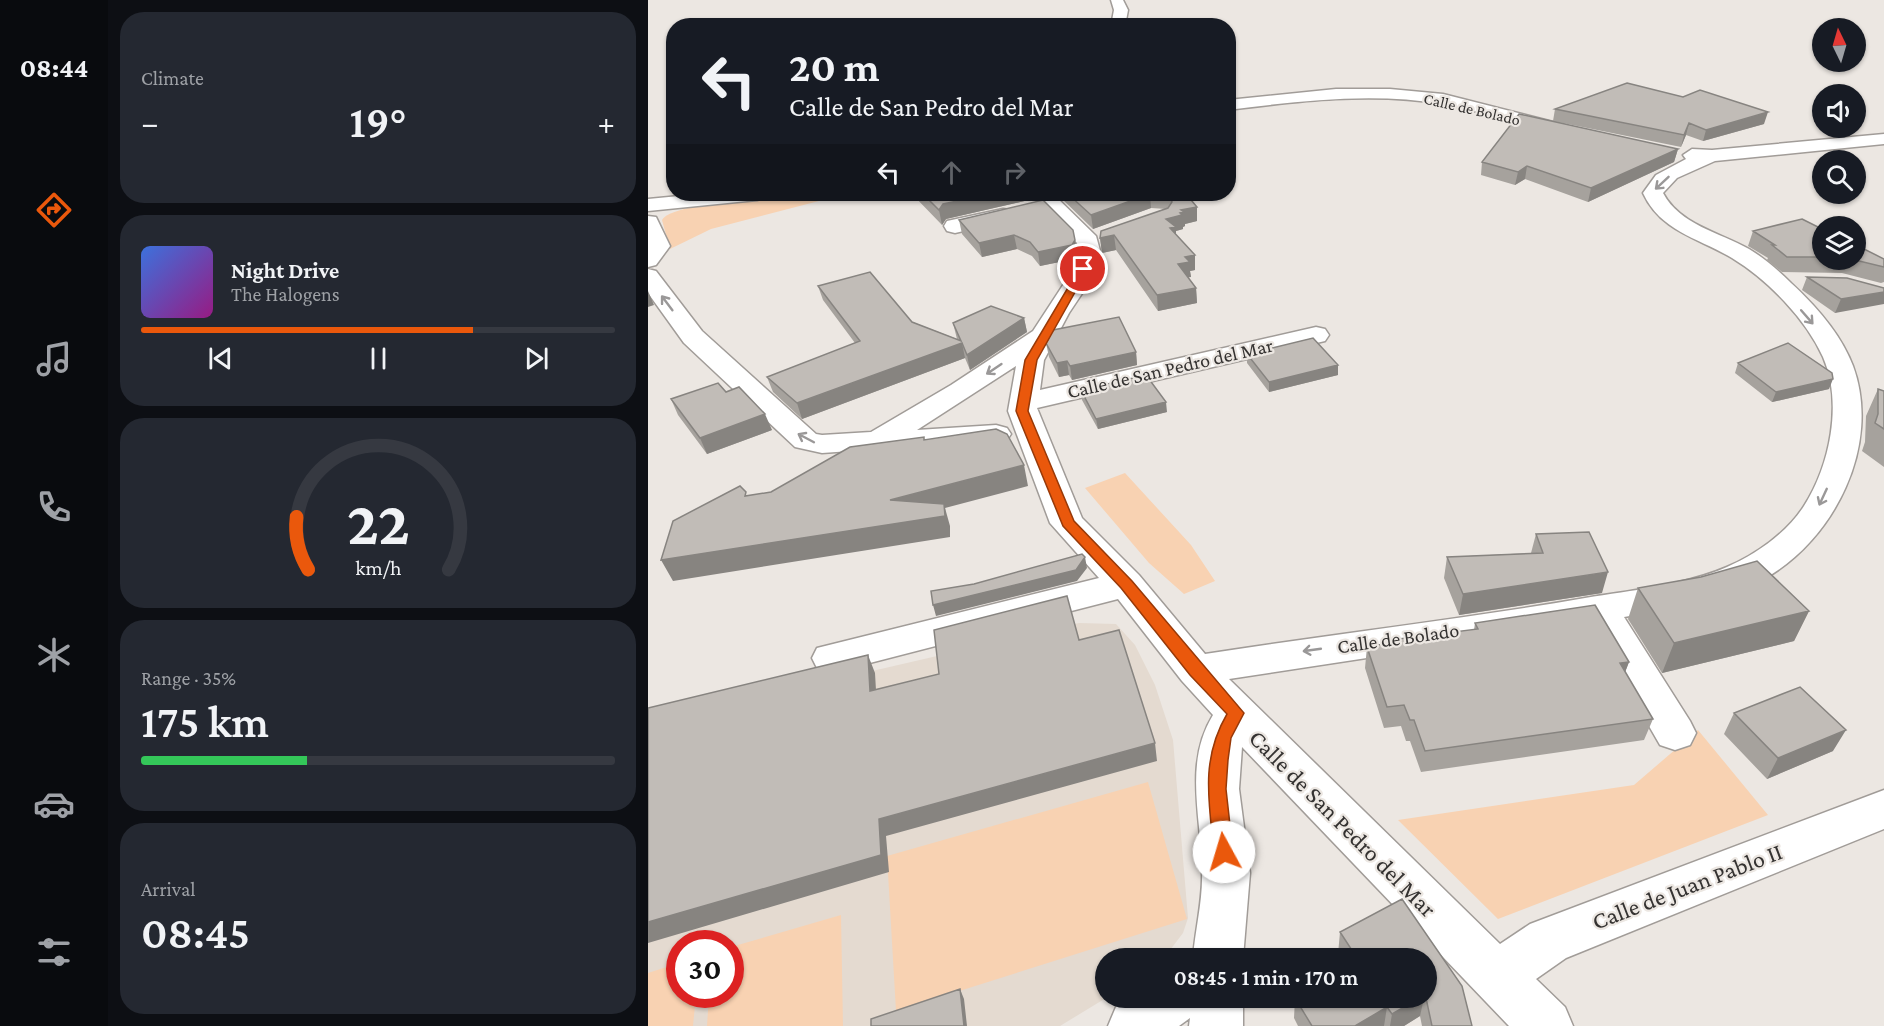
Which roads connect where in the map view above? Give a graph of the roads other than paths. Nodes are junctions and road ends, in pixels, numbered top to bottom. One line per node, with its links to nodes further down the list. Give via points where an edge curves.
1 (1236, 104): 2 (street, Calle de Bolado, via 1397,93 1444,99)
2 (1575, 133)
3 (1884, 139): 5 (street, Calle de Bolado)
4 (1671, 153): 5 (street, Calle de Bolado)
5 (1712, 156): 14 (street, Calle de Bolado, one-way to 14, via 1679,169 1656,185 1656,202 1681,224 1743,255)
6 (688, 201): 8 (street)
7 (1036, 204): 10 (street, Calle de San Pedro del Mar); 16 (street, Calle de San Pedro del Mar, via 1097,237 1077,284)
8 (648, 205)
9 (648, 222): 11 (street, via 659,246)
10 (955, 226)
11 (648, 260)
12 (648, 276): 20 (street, Calle de San Pedro del Mar, one-way to 12, via 822,444 806,441 693,337)
13 (1811, 280): 14 (street)
14 (1774, 281): 17 (street, Calle de Bolado, one-way to 17, via 1827,340 1836,357)
15 (1317, 335): 19 (street, Calle de San Pedro del Mar)
16 (1042, 337): 19 (street, Calle de San Pedro del Mar, via 1031,360); 20 (street, Calle de San Pedro del Mar, one-way to 20)
17 (1844, 390): 18 (street); 23 (street, Calle de Bolado, one-way to 23, via 1847,420 1832,478 1815,514 1780,552 1739,577)
18 (1877, 406)
19 (1027, 416): 20 (street, Calle de San Pedro del Mar); 22 (street, Calle de San Pedro del Mar, via 1068,523)
20 (878, 440): 21 (street, Calle de San Pedro del Mar)
21 (817, 475)
22 (1126, 584): 24 (street); 25 (street, Calle de San Pedro del Mar)
23 (1599, 609): 25 (street, Calle de Bolado, one-way to 25); 27 (street)
24 (831, 658)
25 (1196, 670): 26 (street, Calle de San Pedro del Mar)
26 (1236, 713): 29 (street, via 1222,737 1219,760 1217,789 1226,873); 30 (street, Calle de San Pedro del Mar)
27 (1675, 733)
28 (1884, 809): 30 (street, Calle de Juan Pablo II, via 1548,941)
29 (1219, 948)
30 (1496, 976): 35 (street, Calle de San Pedro del Mar)
31 (1160, 1008): 33 (street)
32 (1216, 1008): 34 (street)
33 (1134, 1026)
34 (1215, 1026)
35 (1546, 1026)

